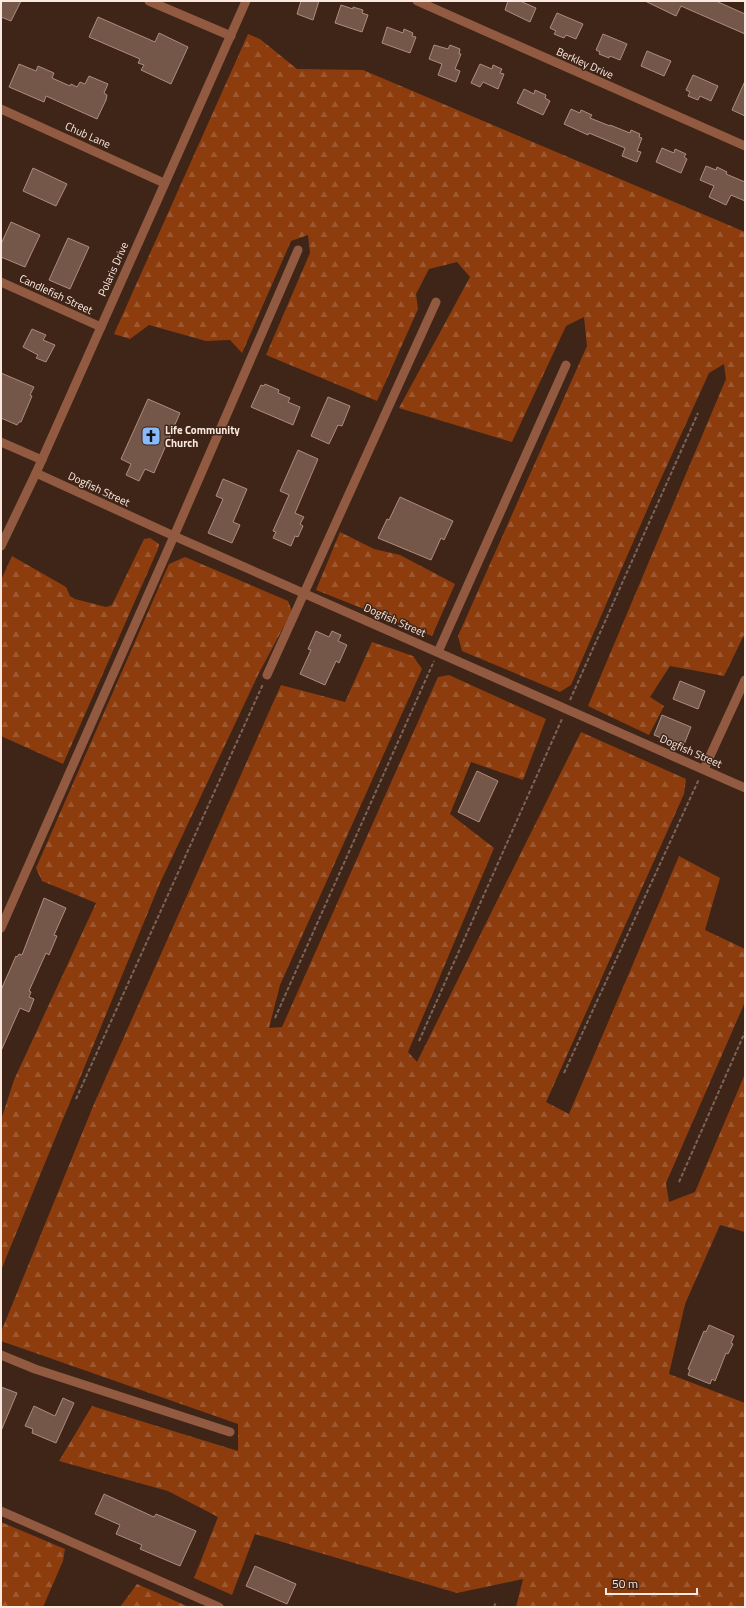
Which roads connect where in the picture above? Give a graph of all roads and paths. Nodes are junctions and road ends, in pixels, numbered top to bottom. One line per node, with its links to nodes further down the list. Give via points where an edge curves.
1 (149, 1): 4 (street)
2 (246, 1): 4 (street, Polaris Drive)
3 (417, 1): 6 (street, Berkley Drive)
4 (231, 36): 7 (street, Polaris Drive)
5 (1, 109): 7 (street, Chub Lane)
6 (745, 146)
7 (164, 183): 11 (street, Polaris Drive)
8 (298, 250): 17 (street)
9 (1, 282): 11 (street, Candlefish Street)
10 (436, 302): 19 (street)
11 (100, 327): 15 (street, Polaris Drive)
12 (566, 365): 20 (street)
13 (698, 413): 23 (path)
14 (1, 442): 15 (street)
15 (42, 460): 16 (street, Polaris Drive)
16 (36, 473): 17 (street, Dogfish Street); 18 (street, Polaris Drive)
17 (174, 536): 19 (street, Dogfish Street); 26 (street)
18 (1, 546)
19 (304, 593): 20 (street, Dogfish Street); 21 (street)
20 (438, 652): 23 (street, Dogfish Street); 27 (path)
21 (267, 676): 31 (path)
22 (745, 680): 24 (street)
23 (566, 709): 24 (street, Dogfish Street); 29 (path)
24 (704, 769): 25 (street, Dogfish Street); 30 (path)
25 (745, 788)
26 (1, 928)
27 (275, 1018)
28 (745, 1032): 32 (path)
29 (419, 1041)
30 (564, 1072)
31 (76, 1099)
32 (679, 1182)
33 (1, 1355): 34 (street, via 35,1369)
34 (230, 1432)
35 (1, 1511): 37 (street)
36 (496, 1602): 38 (path)
37 (219, 1607)
38 (494, 1607)

